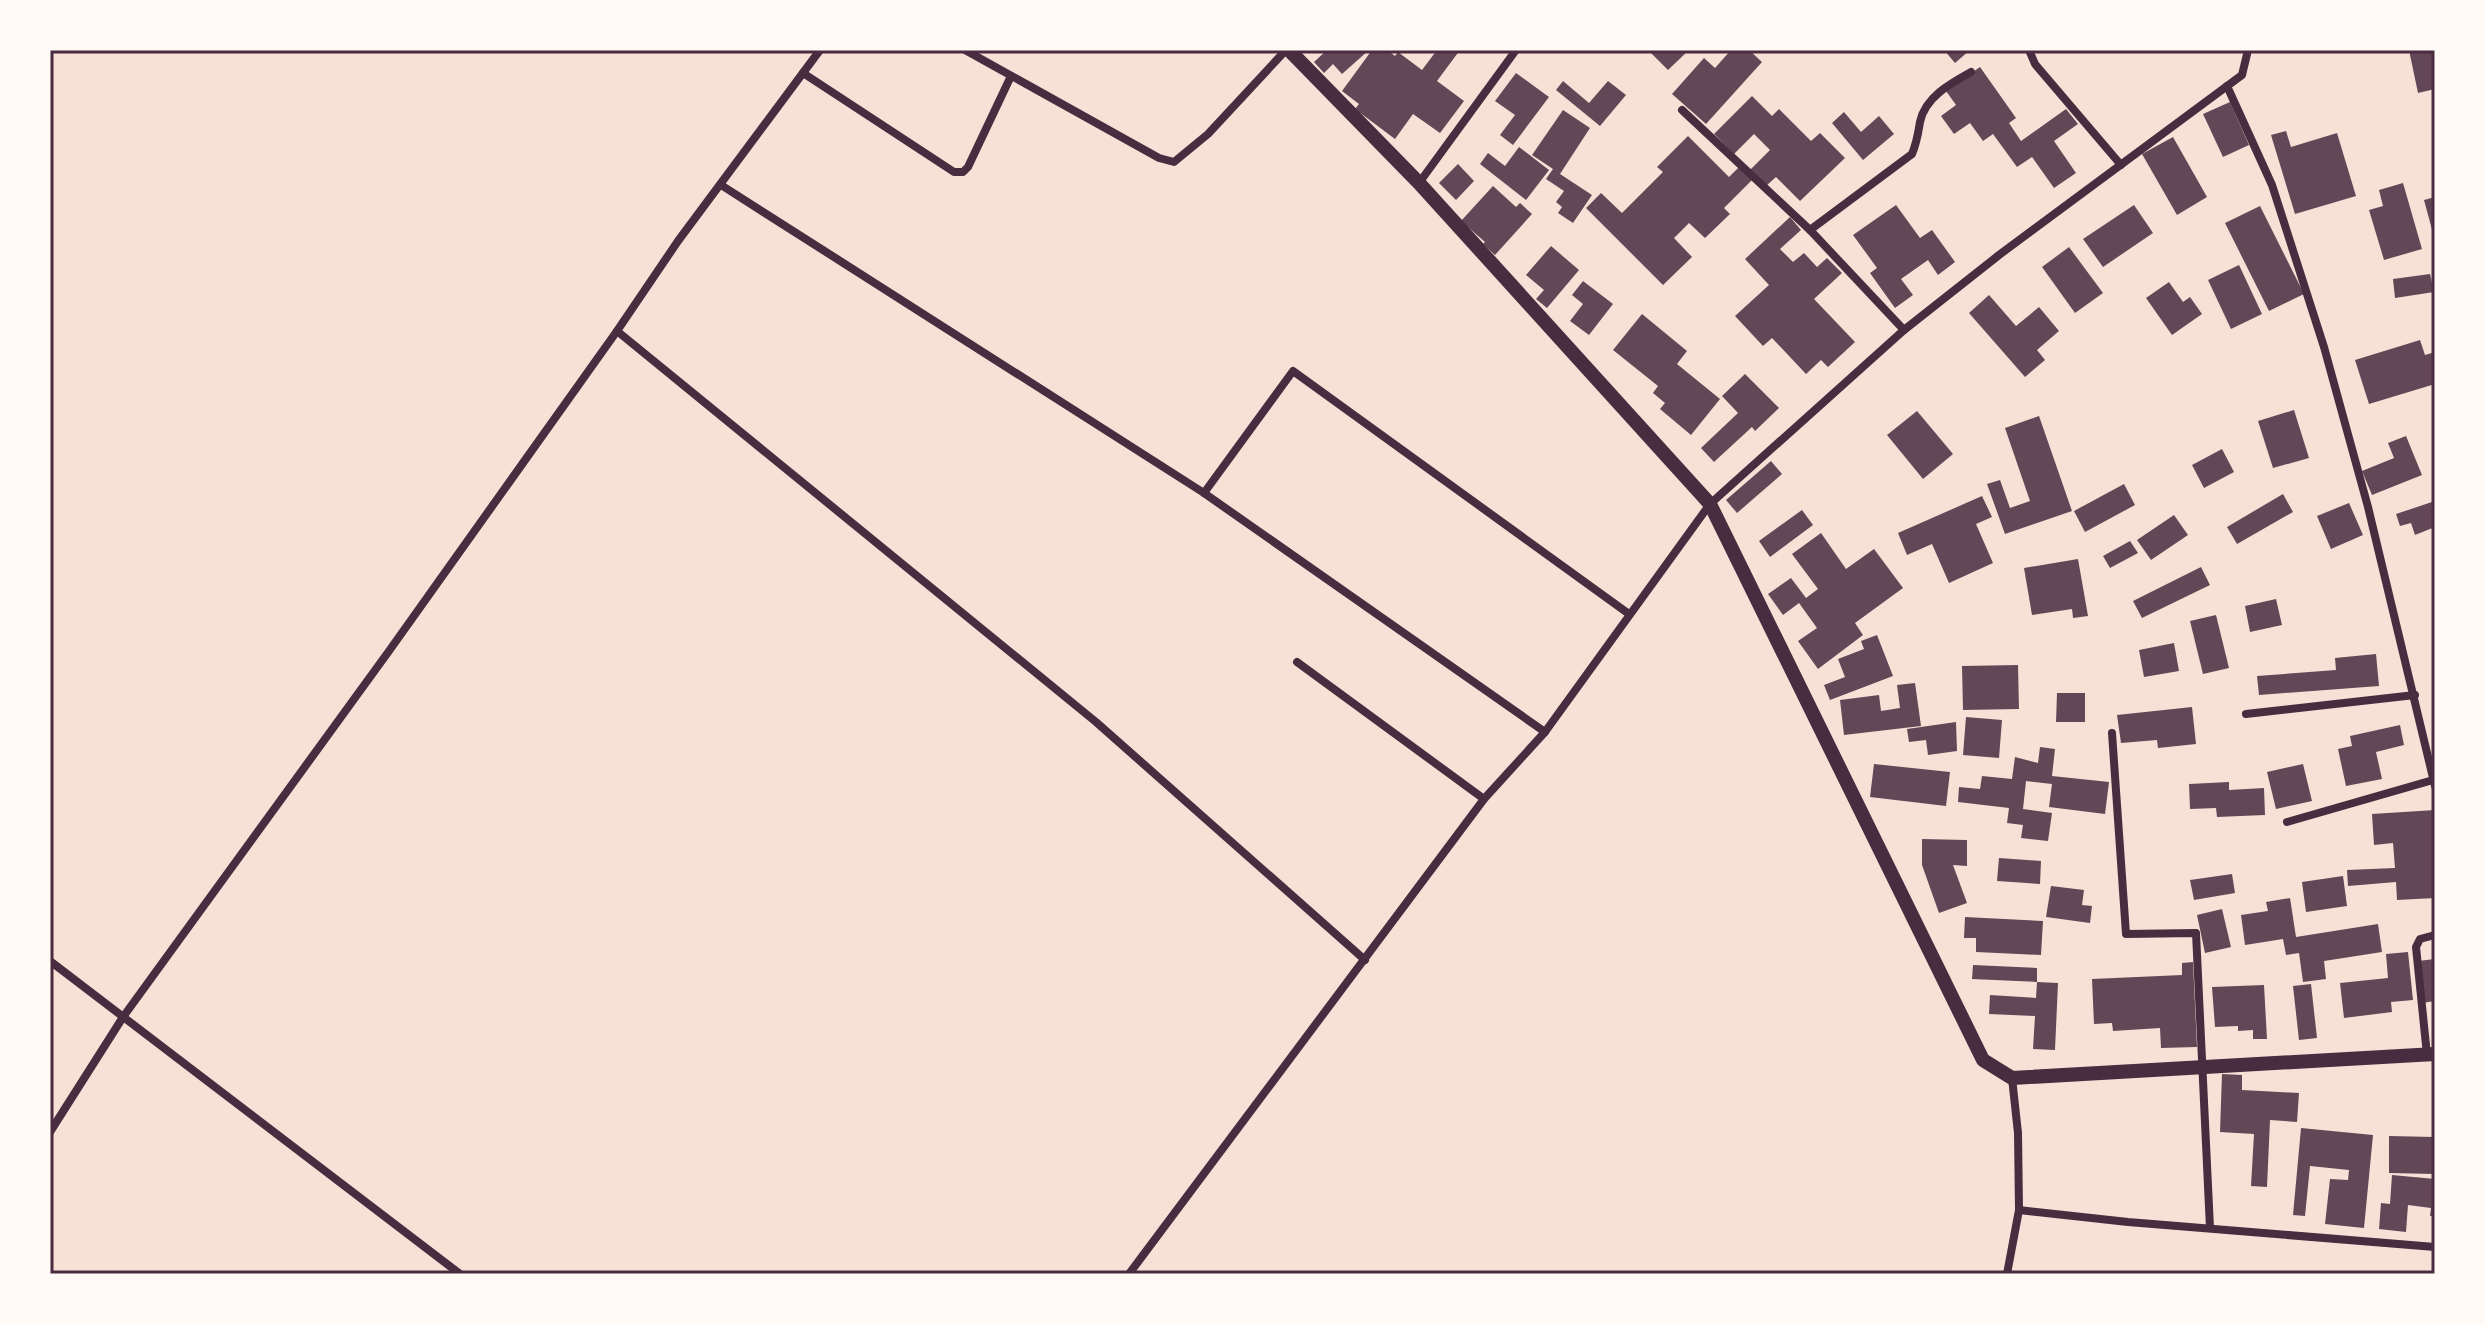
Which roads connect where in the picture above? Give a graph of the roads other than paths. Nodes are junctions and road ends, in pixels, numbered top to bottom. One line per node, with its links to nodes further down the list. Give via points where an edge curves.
1 (820, 50): 8 (street)
2 (965, 50): 9 (street)
3 (1288, 50): 9 (street, via 1174,162); 13 (street)
4 (1516, 50): 13 (street)
5 (2029, 50): 12 (street, via 2035,64)
6 (2248, 50): 10 (street, via 2242,75)
7 (1971, 72): 15 (street, via 1931,100 1912,154)
8 (803, 73): 9 (street, via 954,172 968,167); 14 (street)
9 (1011, 76)
10 (2227, 86): 12 (street); 22 (street, via 2272,185 2324,347)
11 (1682, 110): 15 (street)
12 (2121, 165): 16 (street)
13 (1419, 183): 19 (street)
14 (721, 185): 17 (street); 18 (street)
15 (1810, 230): 16 (street)
16 (1904, 330): 19 (street)
17 (617, 331): 31 (street, via 1096,722); 33 (street)
18 (1204, 493): 20 (street, via 1293,371); 24 (street)
19 (1710, 504): 20 (street); 36 (street, via 1983,1060)
20 (1629, 614): 24 (street)
21 (1297, 662): 28 (street)
22 (2415, 695): 23 (street); 26 (street)
23 (2246, 714)
24 (1545, 732): 28 (street)
25 (2112, 733): 35 (street, via 2126,934 2196,933)
26 (2431, 754): 27 (street)
27 (2434, 783): 29 (street)
28 (1484, 799): 31 (street)
29 (2287, 822)
30 (2435, 935): 34 (street, via 2420,939 2416,947)
31 (1365, 960): 42 (street)
32 (50, 961): 33 (street)
33 (123, 1017): 37 (street); 41 (street)
34 (2431, 1054): 35 (street)
35 (2202, 1067): 36 (street); 39 (street)
36 (2012, 1078): 38 (street)
37 (50, 1132)
38 (2019, 1210): 39 (street); 43 (street)
39 (2210, 1228): 40 (street)
40 (2435, 1247)
41 (460, 1274)
42 (1129, 1274)
43 (2007, 1274)

